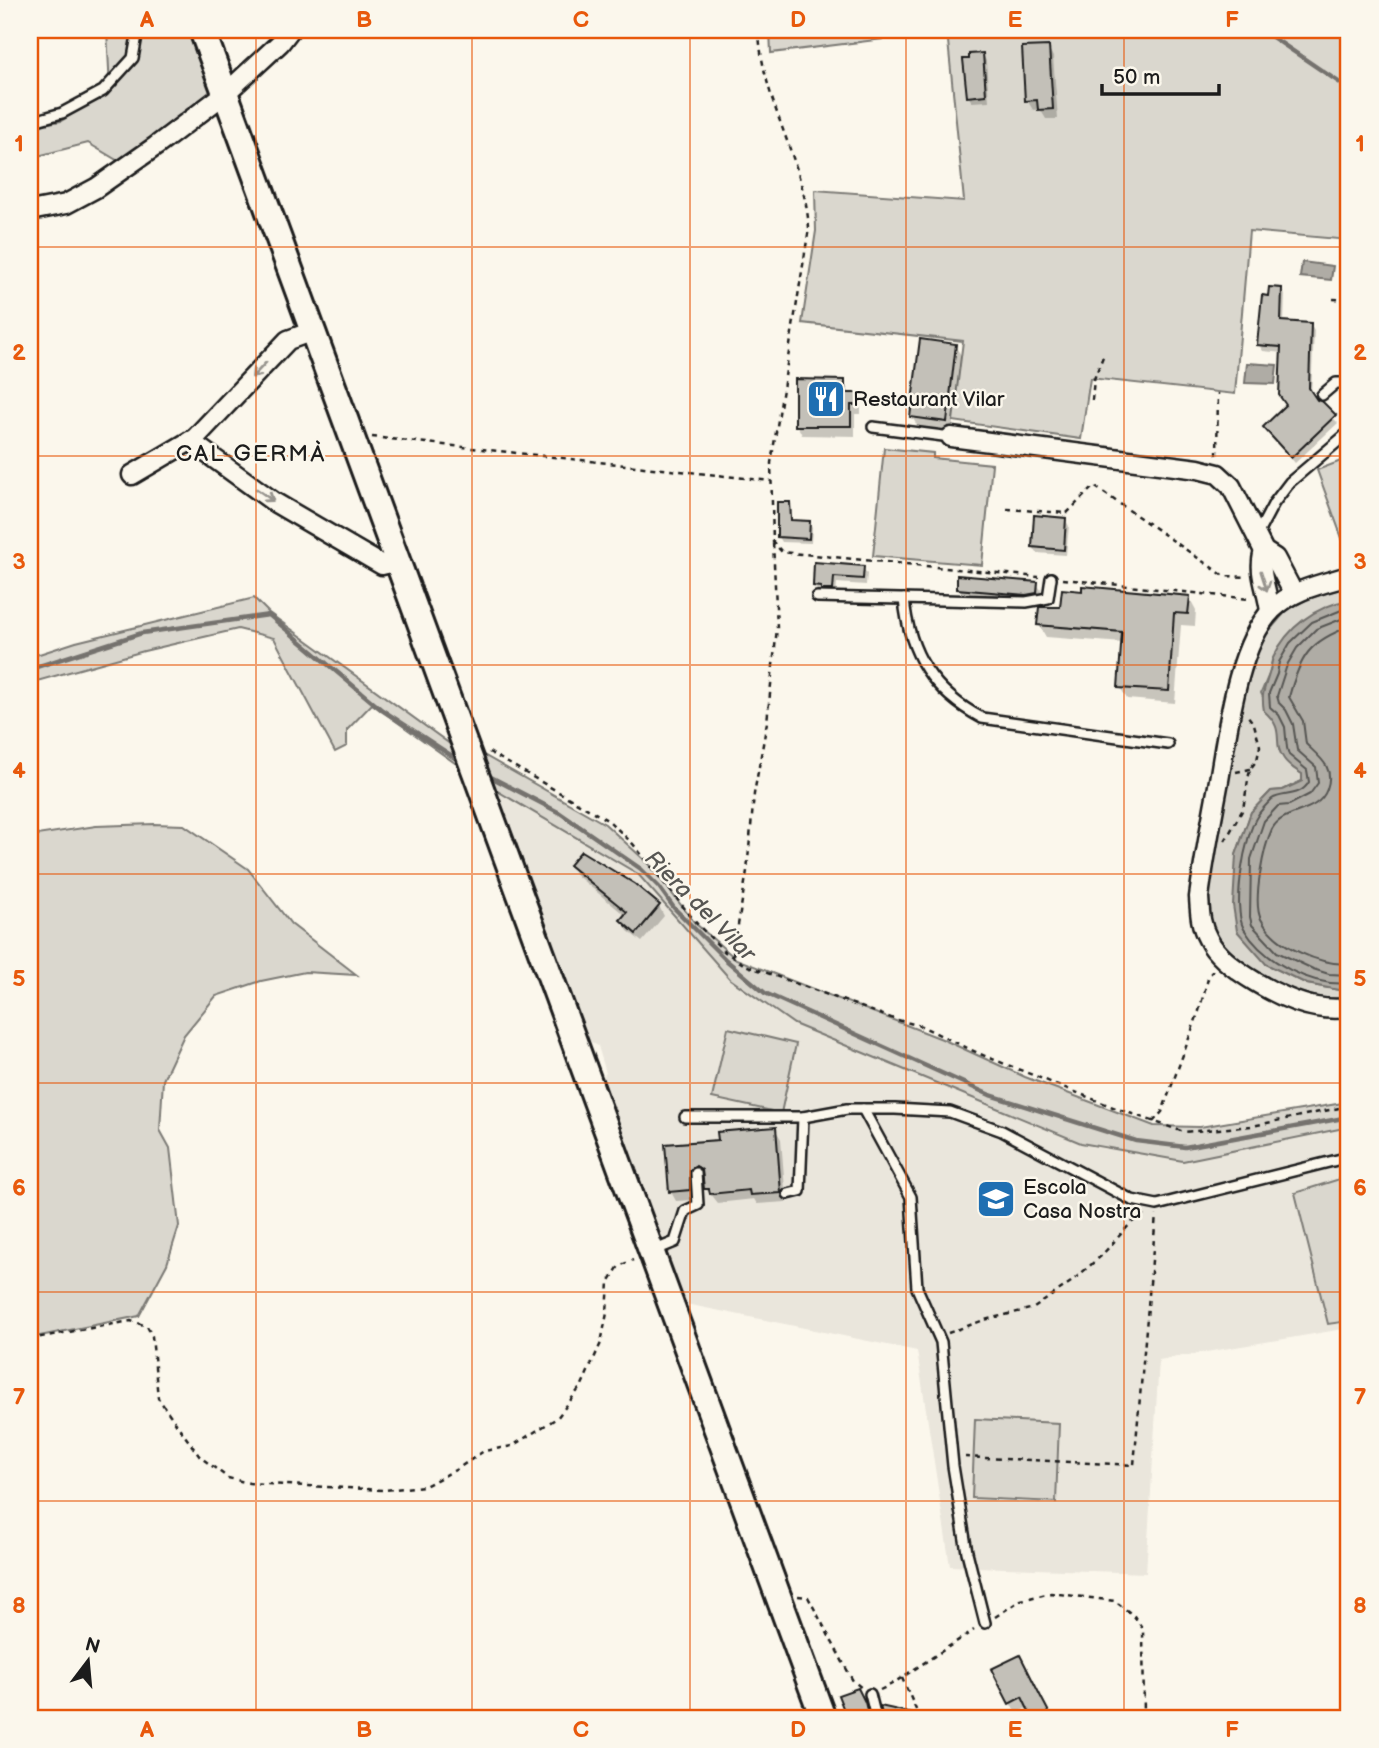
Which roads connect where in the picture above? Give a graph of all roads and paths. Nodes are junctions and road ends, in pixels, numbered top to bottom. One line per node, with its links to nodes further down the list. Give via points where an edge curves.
1 (138, 30): 5 (lane, via 133,58 103,91 62,113)
2 (202, 30): 4 (main road)
3 (290, 30): 4 (street)
4 (226, 93): 6 (street, via 96,188 65,204); 9 (main road)
5 (30, 122)
6 (30, 211)
7 (1333, 299): 8 (path)
8 (1349, 300)
9 (313, 331): 17 (main road); 19 (street, one-way to 19, via 288,340)
10 (1104, 354): 14 (path)
11 (1349, 383): 13 (lane, via 1336,383)
12 (1218, 393): 20 (path)
13 (1322, 395)
14 (1092, 400)
15 (873, 427): 18 (lane)
16 (1349, 432): 25 (lane, via 1290,482 1274,503)
17 (351, 435): 22 (path); 26 (main road)
18 (951, 437): 25 (street, via 1218,474 1231,486)
19 (190, 441): 21 (street); 26 (street, one-way to 26, via 274,502 382,565)
20 (1217, 455)
21 (132, 475)
22 (771, 481)
23 (1007, 509): 28 (path, via 1067,513 1094,486 1224,576)
24 (773, 542): 38 (path, via 777,628)
25 (1260, 544): 30 (street, via 1275,558); 33 (street, one-way to 33, via 1260,573)
26 (398, 561): 36 (main road)
27 (1349, 576): 30 (street)
28 (1253, 577)
29 (1051, 578): 32 (lane, via 1048,598 1026,602)
30 (1294, 594): 33 (street)
31 (817, 597): 32 (lane)
32 (905, 599): 35 (lane, via 915,650 933,679 946,694 982,718)
33 (1270, 612): 39 (street, via 1254,638 1232,705 1201,877 1200,922)
34 (1244, 709): 37 (path, via 1260,746 1250,769 1243,810)
35 (1168, 744)
36 (466, 746): 38 (path, via 478,745 609,821 698,925); 50 (main road)
37 (1223, 844)
38 (733, 957): 45 (path, via 921,1026)
39 (1222, 959): 40 (street, via 1292,1000 1316,1007); 45 (path, via 1209,975 1185,1051)
40 (1349, 1008)
41 (1349, 1106): 45 (path, via 1196,1132)
42 (863, 1109): 44 (lane); 49 (lane, via 950,1112 1002,1131 1132,1200); 51 (lane, via 911,1197 917,1288)
43 (685, 1117): 44 (lane)
44 (803, 1117): 48 (lane, via 800,1191)
45 (1153, 1122)
46 (1349, 1157): 49 (lane)
47 (696, 1173): 50 (lane, via 698,1205 685,1211 675,1242)
48 (788, 1194)
49 (1157, 1205): 51 (path, via 1131,1223 1071,1282 1034,1308); 53 (path, via 1134,1465)
50 (652, 1252): 52 (path, via 619,1266 608,1282 601,1343 582,1385 557,1418 512,1446 484,1451 425,1486 384,1490 228,1478 200,1457 158,1398 148,1326 131,1321); 59 (main road)
51 (939, 1337): 53 (lane)
52 (30, 1339)
53 (952, 1456): 55 (lane, via 967,1552)
54 (795, 1596): 57 (path, via 808,1597 853,1681)
55 (985, 1623): 56 (path); 62 (path, via 1021,1600 1052,1593 1115,1601 1143,1629)
56 (902, 1678): 57 (path); 61 (path)
57 (870, 1694): 60 (lane)
58 (1349, 1709): 63 (path)
59 (823, 1718)
60 (876, 1718)
61 (923, 1718)
62 (1144, 1718)
63 (1335, 1718)

